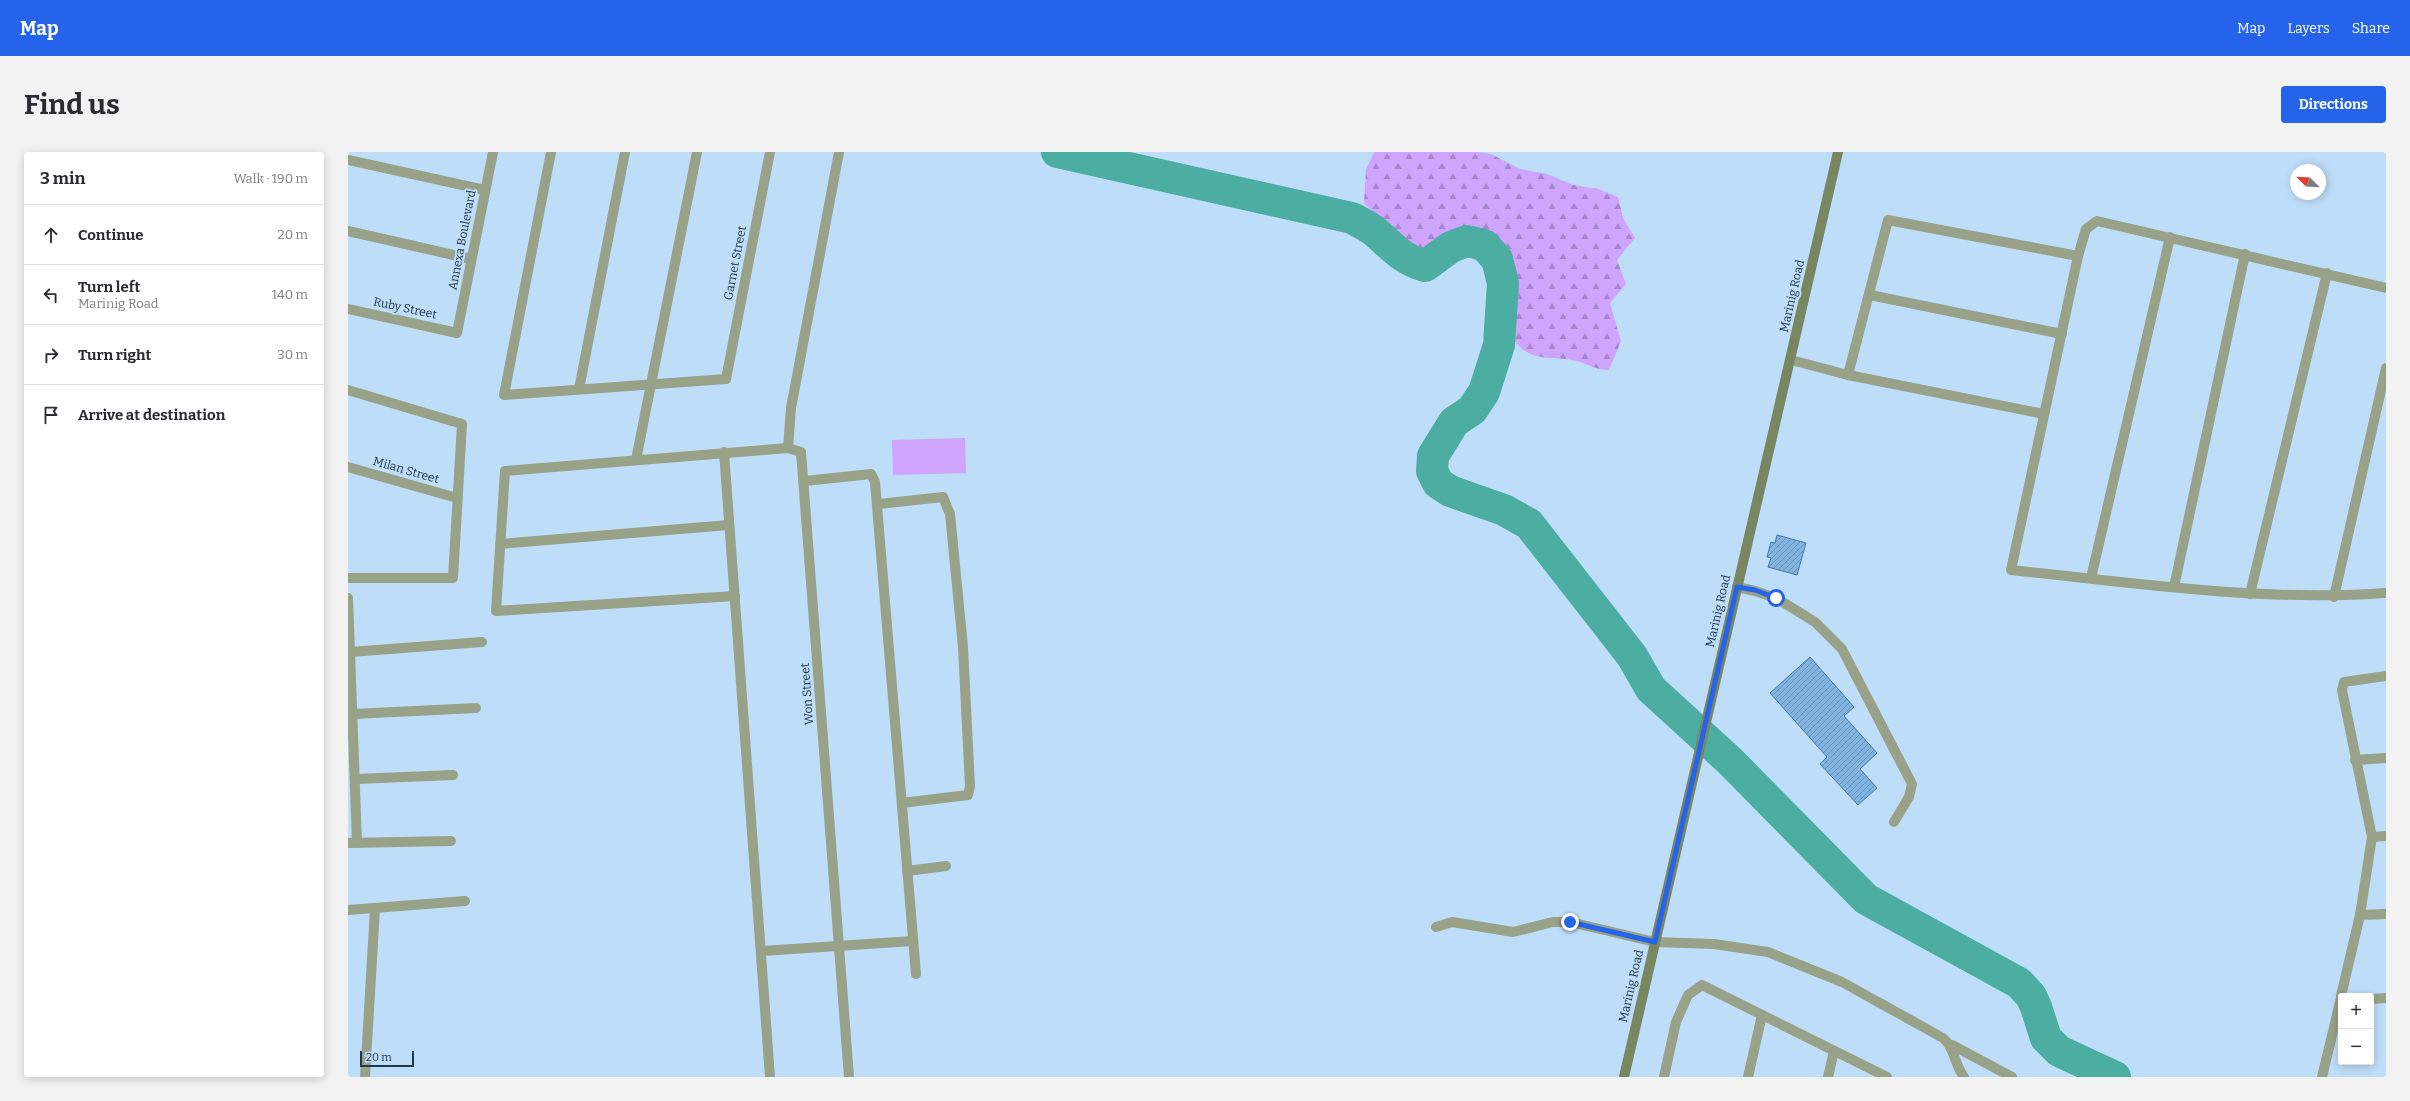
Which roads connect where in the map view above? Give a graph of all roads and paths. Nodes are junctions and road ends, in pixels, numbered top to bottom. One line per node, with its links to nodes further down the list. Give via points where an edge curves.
1 (493, 152): 9 (street, Annexa Boulevard)
2 (551, 152): 25 (street, via 504,395)
3 (625, 152): 25 (street)
4 (697, 152): 24 (street)
5 (770, 152): 24 (street, Garnet Street, via 726,379)
6 (839, 152): 28 (street, via 791,408)
7 (1838, 152): 21 (street, Marinig Road)
8 (348, 160): 9 (street)
9 (485, 190): 14 (street, Annexa Boulevard)
10 (348, 231): 14 (street)
11 (2170, 237): 12 (street); 13 (street, via 2097,221 2086,229); 38 (street)
12 (2245, 254): 15 (street); 40 (street)
13 (2078, 256): 17 (street, via 1888,220); 20 (street)
14 (471, 259): 19 (street, Annexa Boulevard)
15 (2327, 273): 16 (street); 42 (street)
16 (2386, 288)
17 (1870, 295): 20 (street); 23 (street)
18 (348, 309): 19 (street, Ruby Street)
19 (457, 333)
20 (2062, 334): 27 (street)
21 (1791, 360): 23 (street); 39 (street, Marinig Road)
22 (2386, 368): 44 (street)
23 (1848, 375): 27 (street)
24 (650, 386): 25 (street); 30 (street)
25 (579, 389)
26 (348, 390): 33 (street, via 462,424)
27 (2044, 414): 38 (street, via 2011,570)
28 (788, 448): 29 (street); 32 (street, Won Street, via 801,452)
29 (724, 452): 30 (street); 35 (street)
30 (636, 460): 36 (street, via 505,471)
31 (348, 467): 33 (street, Milan Street)
32 (805, 482): 34 (street, via 871,474); 71 (street, Won Street)
33 (457, 498): 37 (street, via 453,578)
34 (879, 504): 55 (street); 55 (street, via 943,497 950,514 963,647 970,786 968,795)
35 (729, 525): 36 (street); 43 (street)
36 (500, 544): 43 (street, via 496,611)
37 (348, 578)
38 (2091, 578): 40 (street)
39 (1737, 587): 56 (street, via 1776,598 1815,622 1842,649 1912,784 1909,797); 70 (street, Marinig Road)
40 (2174, 587): 42 (street)
41 (2386, 593): 44 (street)
42 (2250, 594): 44 (street)
43 (735, 596): 72 (street)
44 (2334, 596)
45 (348, 598): 47 (street)
46 (482, 642): 47 (street)
47 (350, 652): 50 (street)
48 (2386, 676): 52 (street, via 2344,682 2342,690)
49 (476, 708): 50 (street)
50 (353, 714): 54 (street)
51 (2386, 758): 52 (street)
52 (2355, 760): 58 (street)
53 (453, 775): 54 (street)
54 (356, 779): 60 (street)
55 (902, 803): 62 (street)
56 (1894, 822)
57 (2386, 836): 58 (street)
58 (2372, 837): 67 (street)
59 (452, 841): 60 (street)
60 (353, 843)
61 (946, 866): 62 (street)
62 (907, 872): 69 (street)
63 (465, 901): 64 (street)
64 (375, 909): 65 (street); 81 (street)
65 (348, 910)
66 (2386, 914): 67 (street)
67 (2360, 915): 74 (street)
68 (1436, 927): 70 (street, via 1452,922 1513,932 1553,922 1570,922)
69 (913, 941): 71 (street); 73 (street)
70 (1655, 942): 79 (street, via 1714,944 1768,952 1842,982); 84 (street, Marinig Road)
71 (839, 947): 72 (street); 83 (street, Won Street)
72 (761, 951): 82 (street)
73 (916, 974)
74 (2342, 993)
75 (2386, 998): 76 (street)
76 (2374, 999)
77 (2338, 1011): 91 (street)
78 (1762, 1016): 80 (street); 85 (street, via 1702,985 1688,995 1676,1022); 86 (street)
79 (1952, 1045): 89 (street, via 1954,1059); 90 (street)
80 (1834, 1051): 87 (street); 88 (street)
81 (365, 1077)
82 (770, 1077)
83 (849, 1077)
84 (1624, 1077)
85 (1664, 1077)
86 (1748, 1077)
87 (1828, 1077)
88 (1887, 1077)
89 (1964, 1077)
90 (2012, 1077)
91 (2322, 1077)

